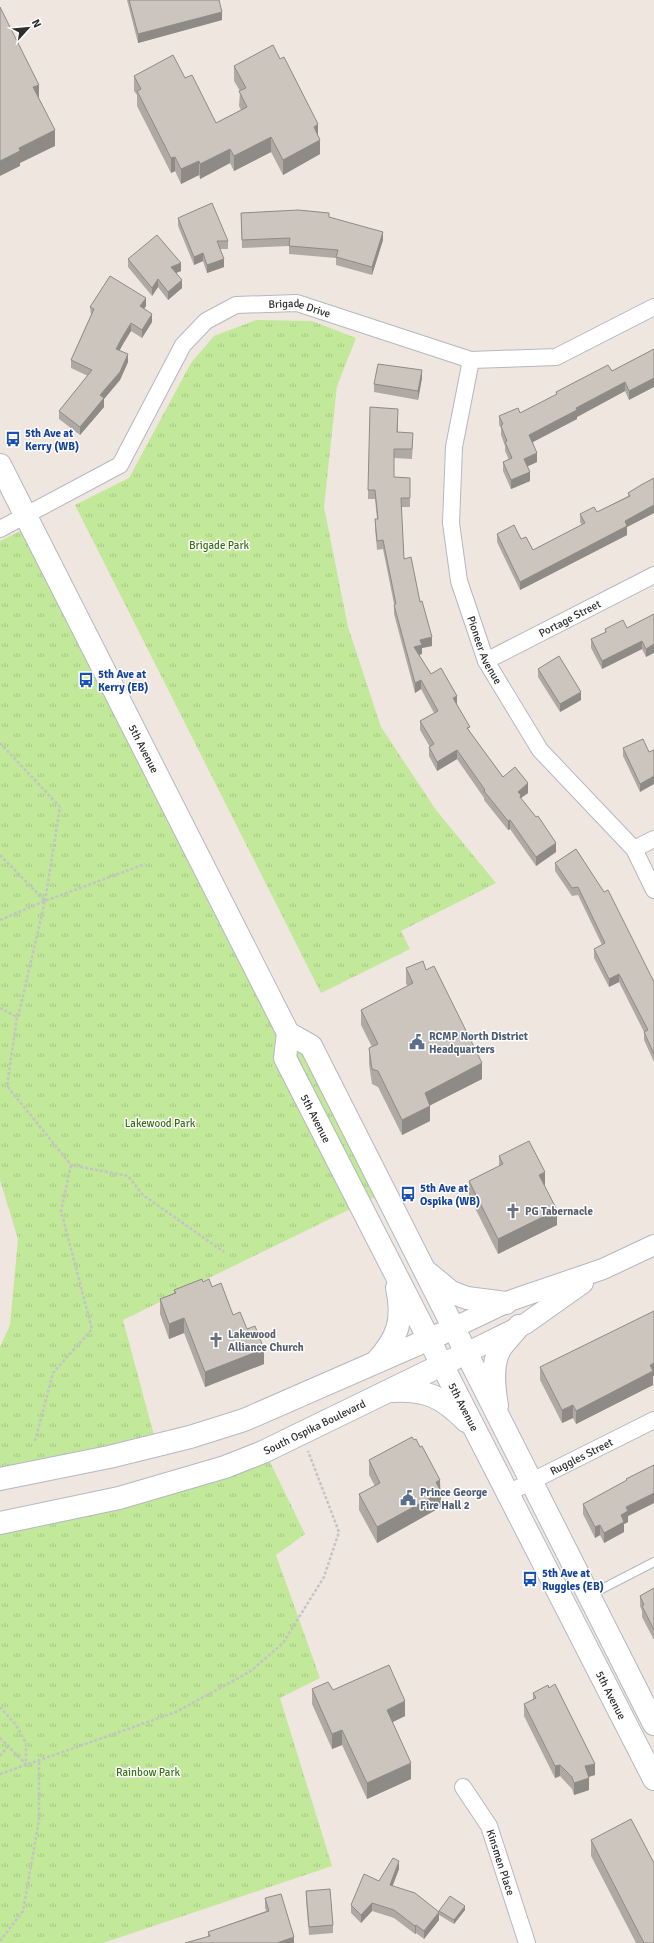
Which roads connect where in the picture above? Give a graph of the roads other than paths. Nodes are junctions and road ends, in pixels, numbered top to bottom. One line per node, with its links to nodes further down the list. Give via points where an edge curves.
1 (654, 307): 2 (street, Brigade Drive, via 556,357)
2 (471, 360): 4 (street, Brigade Drive, via 297,303 236,305 206,321 183,344 120,465); 7 (street, Pioneer Avenue, via 454,447 451,523 459,581)
3 (0, 465): 4 (main road, 5th Avenue)
4 (26, 516): 5 (street, Brigade Drive); 11 (main road, 5th Avenue)
5 (0, 529)
6 (654, 575): 7 (street, Portage Street)
7 (486, 661): 9 (street, Pioneer Avenue, via 540,750)
8 (654, 839): 9 (street)
9 (634, 849): 10 (street, Pioneer Avenue)
10 (654, 890)
11 (288, 1033): 14 (main road, via 311,1046); 15 (main road, 5th Avenue, via 285,1058)
12 (654, 1245): 13 (street, South Ospika Boulevard)
13 (603, 1269): 16 (street, South Ospika Boulevard); 17 (street, South Ospika Boulevard)
14 (424, 1270): 16 (main road, via 451,1292 467,1298); 18 (main road)
15 (394, 1271): 19 (main road, 5th Avenue); 21 (main road, via 400,1320 391,1344)
16 (506, 1303): 18 (street, South Ospika Boulevard)
17 (519, 1326): 20 (street, South Ospika Boulevard); 24 (main road, via 500,1349 496,1363 495,1390)
18 (453, 1328): 19 (main road, South Ospika Boulevard); 20 (main road)
19 (429, 1340): 21 (main road, South Ospika Boulevard); 22 (main road, 5th Avenue)
20 (466, 1353): 22 (main road, South Ospika Boulevard); 24 (main road)
21 (374, 1364): 27 (main road, South Ospika Boulevard, via 244,1420 190,1437 79,1464)
22 (442, 1365): 23 (main road, South Ospika Boulevard); 26 (main road, 5th Avenue)
23 (389, 1391): 26 (main road, via 406,1390 436,1396); 30 (main road, South Ospika Boulevard, via 257,1455 181,1481 84,1506)
24 (499, 1419): 28 (main road)
25 (654, 1420): 28 (street, Ruggles Street)
26 (476, 1431): 29 (main road, 5th Avenue)
27 (0, 1479)
28 (531, 1482): 29 (street, Ruggles Street); 32 (main road)
29 (508, 1493): 34 (main road, 5th Avenue)
30 (0, 1523)
31 (654, 1562): 32 (lane)
32 (589, 1596): 33 (main road)
33 (649, 1702): 34 (street); 35 (main road)
34 (621, 1716): 36 (main road, 5th Avenue)
35 (654, 1724)
36 (654, 1779)
37 (462, 1787): 38 (street, Kinsmen Place, via 489,1826)
38 (527, 1943)

